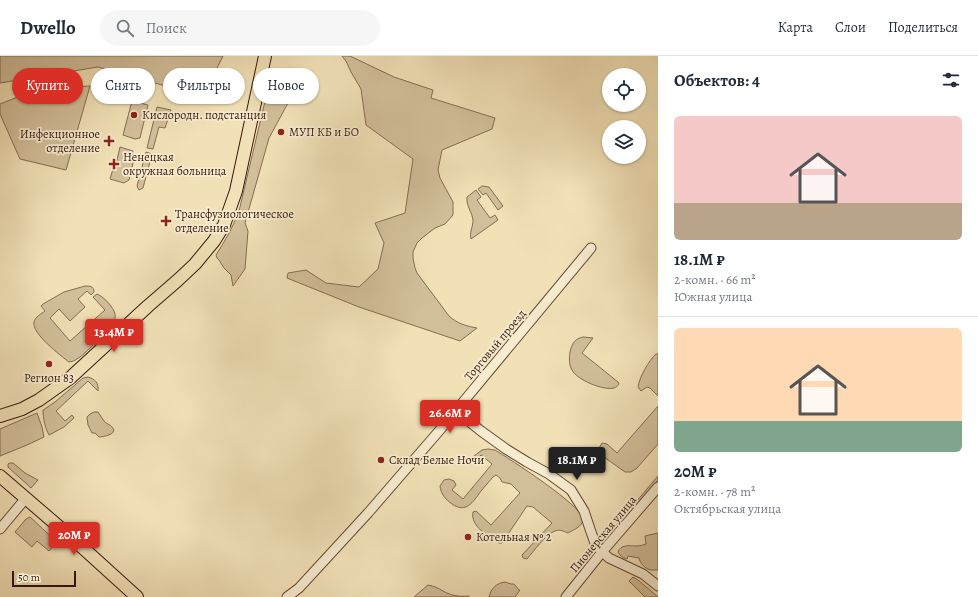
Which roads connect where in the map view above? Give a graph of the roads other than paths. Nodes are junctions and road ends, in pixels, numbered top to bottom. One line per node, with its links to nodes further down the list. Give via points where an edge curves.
1 (265, 56): 4 (main road, via 236,191 224,225 214,241 195,264 70,378 39,400)
2 (591, 248): 3 (street, Торговый проезд)
3 (456, 411): 9 (street, via 497,442 571,490 584,511 596,546); 12 (street, Торговый проезд, via 368,513 299,588)
4 (0, 416)
5 (0, 476): 7 (main road)
6 (658, 487): 9 (street, Пионерская улица)
7 (26, 498): 8 (street); 11 (main road)
8 (0, 529)
9 (602, 552): 10 (street, via 643,574); 13 (street, Пионерская улица)
10 (658, 586)
11 (137, 597)
12 (287, 597)
13 (566, 597)

